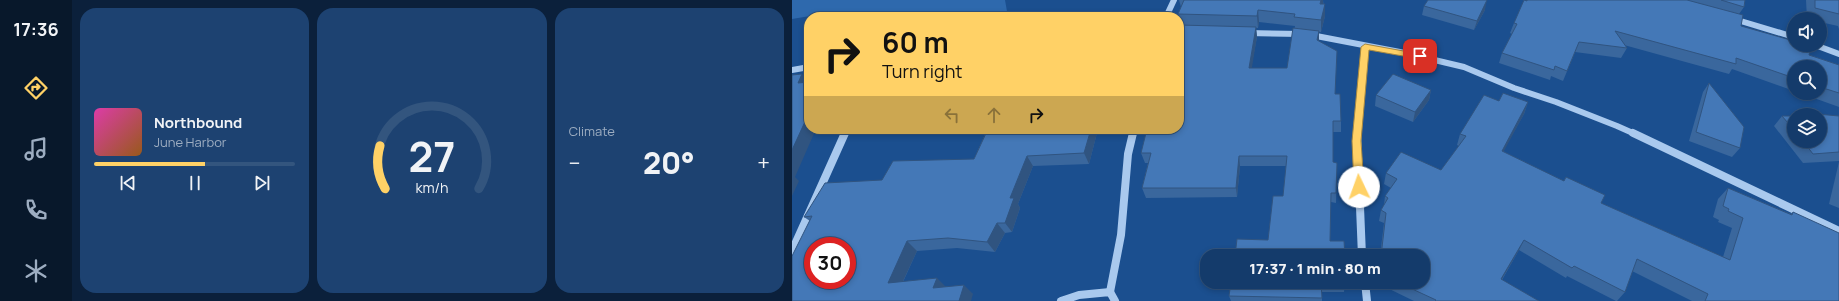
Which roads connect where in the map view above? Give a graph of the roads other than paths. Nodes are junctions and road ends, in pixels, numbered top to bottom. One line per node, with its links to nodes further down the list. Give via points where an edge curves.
1 (1174, 0): 2 (street)
2 (1168, 12)
3 (1731, 18): 5 (street)
4 (1243, 33): 6 (street, via 1305,34)
5 (1787, 36)
6 (1365, 47): 13 (street, via 1464,67 1556,102 1617,126); 14 (street, via 1356,141)
7 (1827, 50): 8 (street)
8 (1839, 54)
9 (804, 68): 10 (street)
10 (792, 70)
11 (844, 134): 15 (street)
12 (1133, 134): 17 (street, via 1128,154 1121,235)
13 (1839, 231)
14 (1362, 249)
15 (792, 251)
16 (1366, 289): 20 (street)
17 (1110, 292): 18 (street, via 1079,295); 19 (street)
18 (1061, 301)
19 (1115, 301)
20 (1367, 301)

